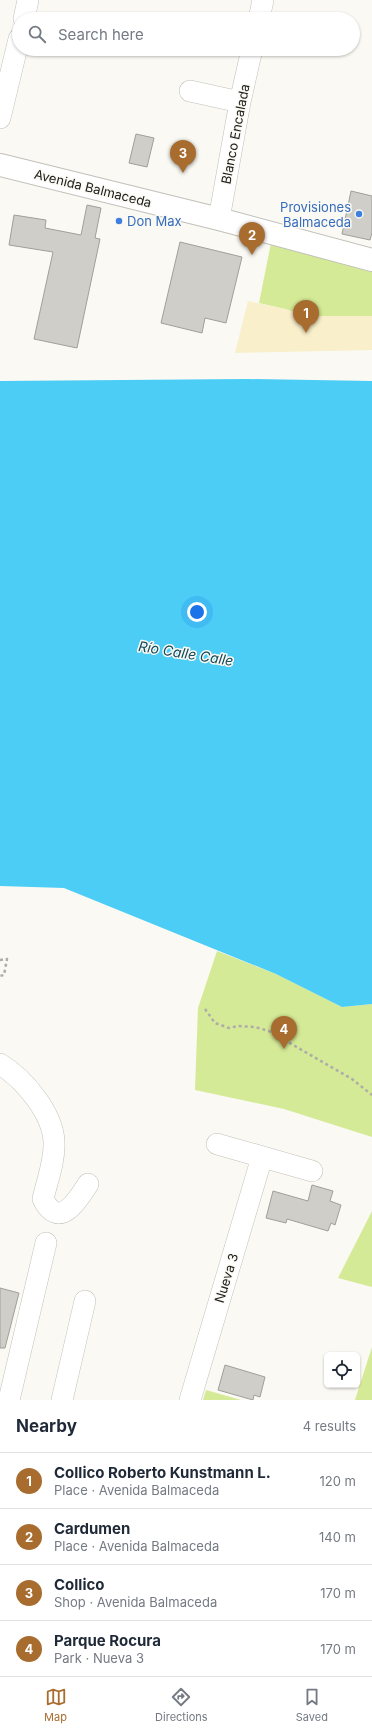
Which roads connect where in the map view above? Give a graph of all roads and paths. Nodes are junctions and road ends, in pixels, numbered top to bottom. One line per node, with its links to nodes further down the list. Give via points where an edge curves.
1 (28, 0): 3 (street)
2 (263, 0): 4 (street)
3 (25, 12)
4 (260, 12)
5 (15, 56): 9 (street)
6 (250, 56): 8 (street, Blanco Encalada)
7 (190, 91): 8 (street)
8 (240, 102): 11 (street, Blanco Encalada)
9 (0, 118)
10 (0, 165): 11 (main road, Avenida Balmaceda)
11 (219, 219): 12 (main road, Avenida Balmaceda)
12 (372, 260)
13 (0, 960): 14 (path, via 7,959 4,975)
14 (0, 976)
15 (205, 1009): 17 (path, via 216,1024 229,1028 255,1027 269,1031 352,1079)
16 (0, 1064): 21 (street, via 29,1089 52,1131 54,1154 43,1199 45,1204 54,1211 70,1209)
17 (372, 1095)
18 (217, 1144): 19 (street)
19 (262, 1157): 20 (street); 26 (street, Nueva 3)
20 (312, 1171)
21 (88, 1184)
22 (46, 1243): 24 (street)
23 (85, 1301): 25 (street)
24 (9, 1400)
25 (62, 1400)
26 (190, 1400)

